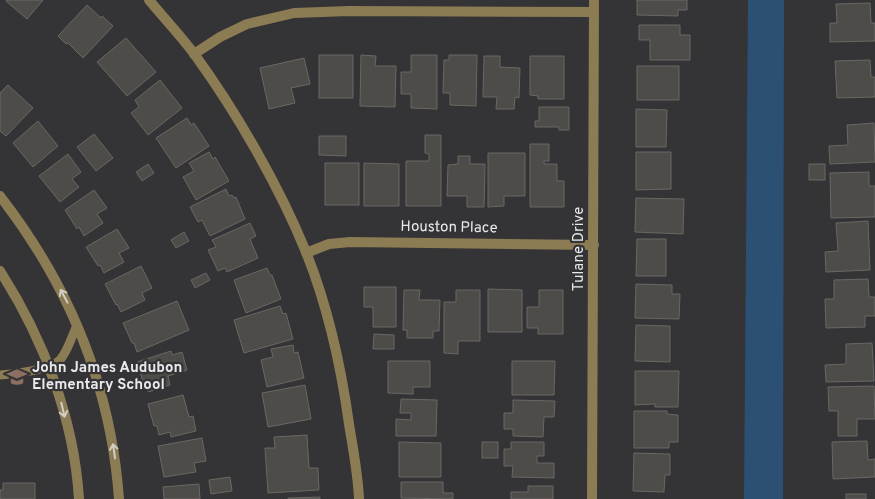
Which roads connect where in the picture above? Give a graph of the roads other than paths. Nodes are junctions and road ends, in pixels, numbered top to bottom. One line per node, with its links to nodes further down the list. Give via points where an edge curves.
1 (149, 0): 4 (street)
2 (594, 0): 3 (street, Tulane Drive)
3 (594, 12): 4 (street, via 294,13 247,24); 6 (street, Tulane Drive)
4 (194, 54): 7 (street, via 230,106 276,188)
5 (0, 196): 9 (street, one-way to 5, via 46,262)
6 (594, 245): 7 (street, Houston Place, via 350,242 329,244); 15 (street, Tulane Drive)
7 (306, 253): 14 (street, via 327,314 344,391)
8 (0, 270): 10 (street, via 28,318)
9 (77, 325): 10 (lane, via 60,360); 13 (street, one-way to 9, via 111,434 97,379)
10 (48, 367): 11 (lane); 12 (street, one-way to 12, via 60,396)
11 (0, 375)
12 (79, 499)
13 (119, 499)
14 (359, 499)
15 (592, 499)

